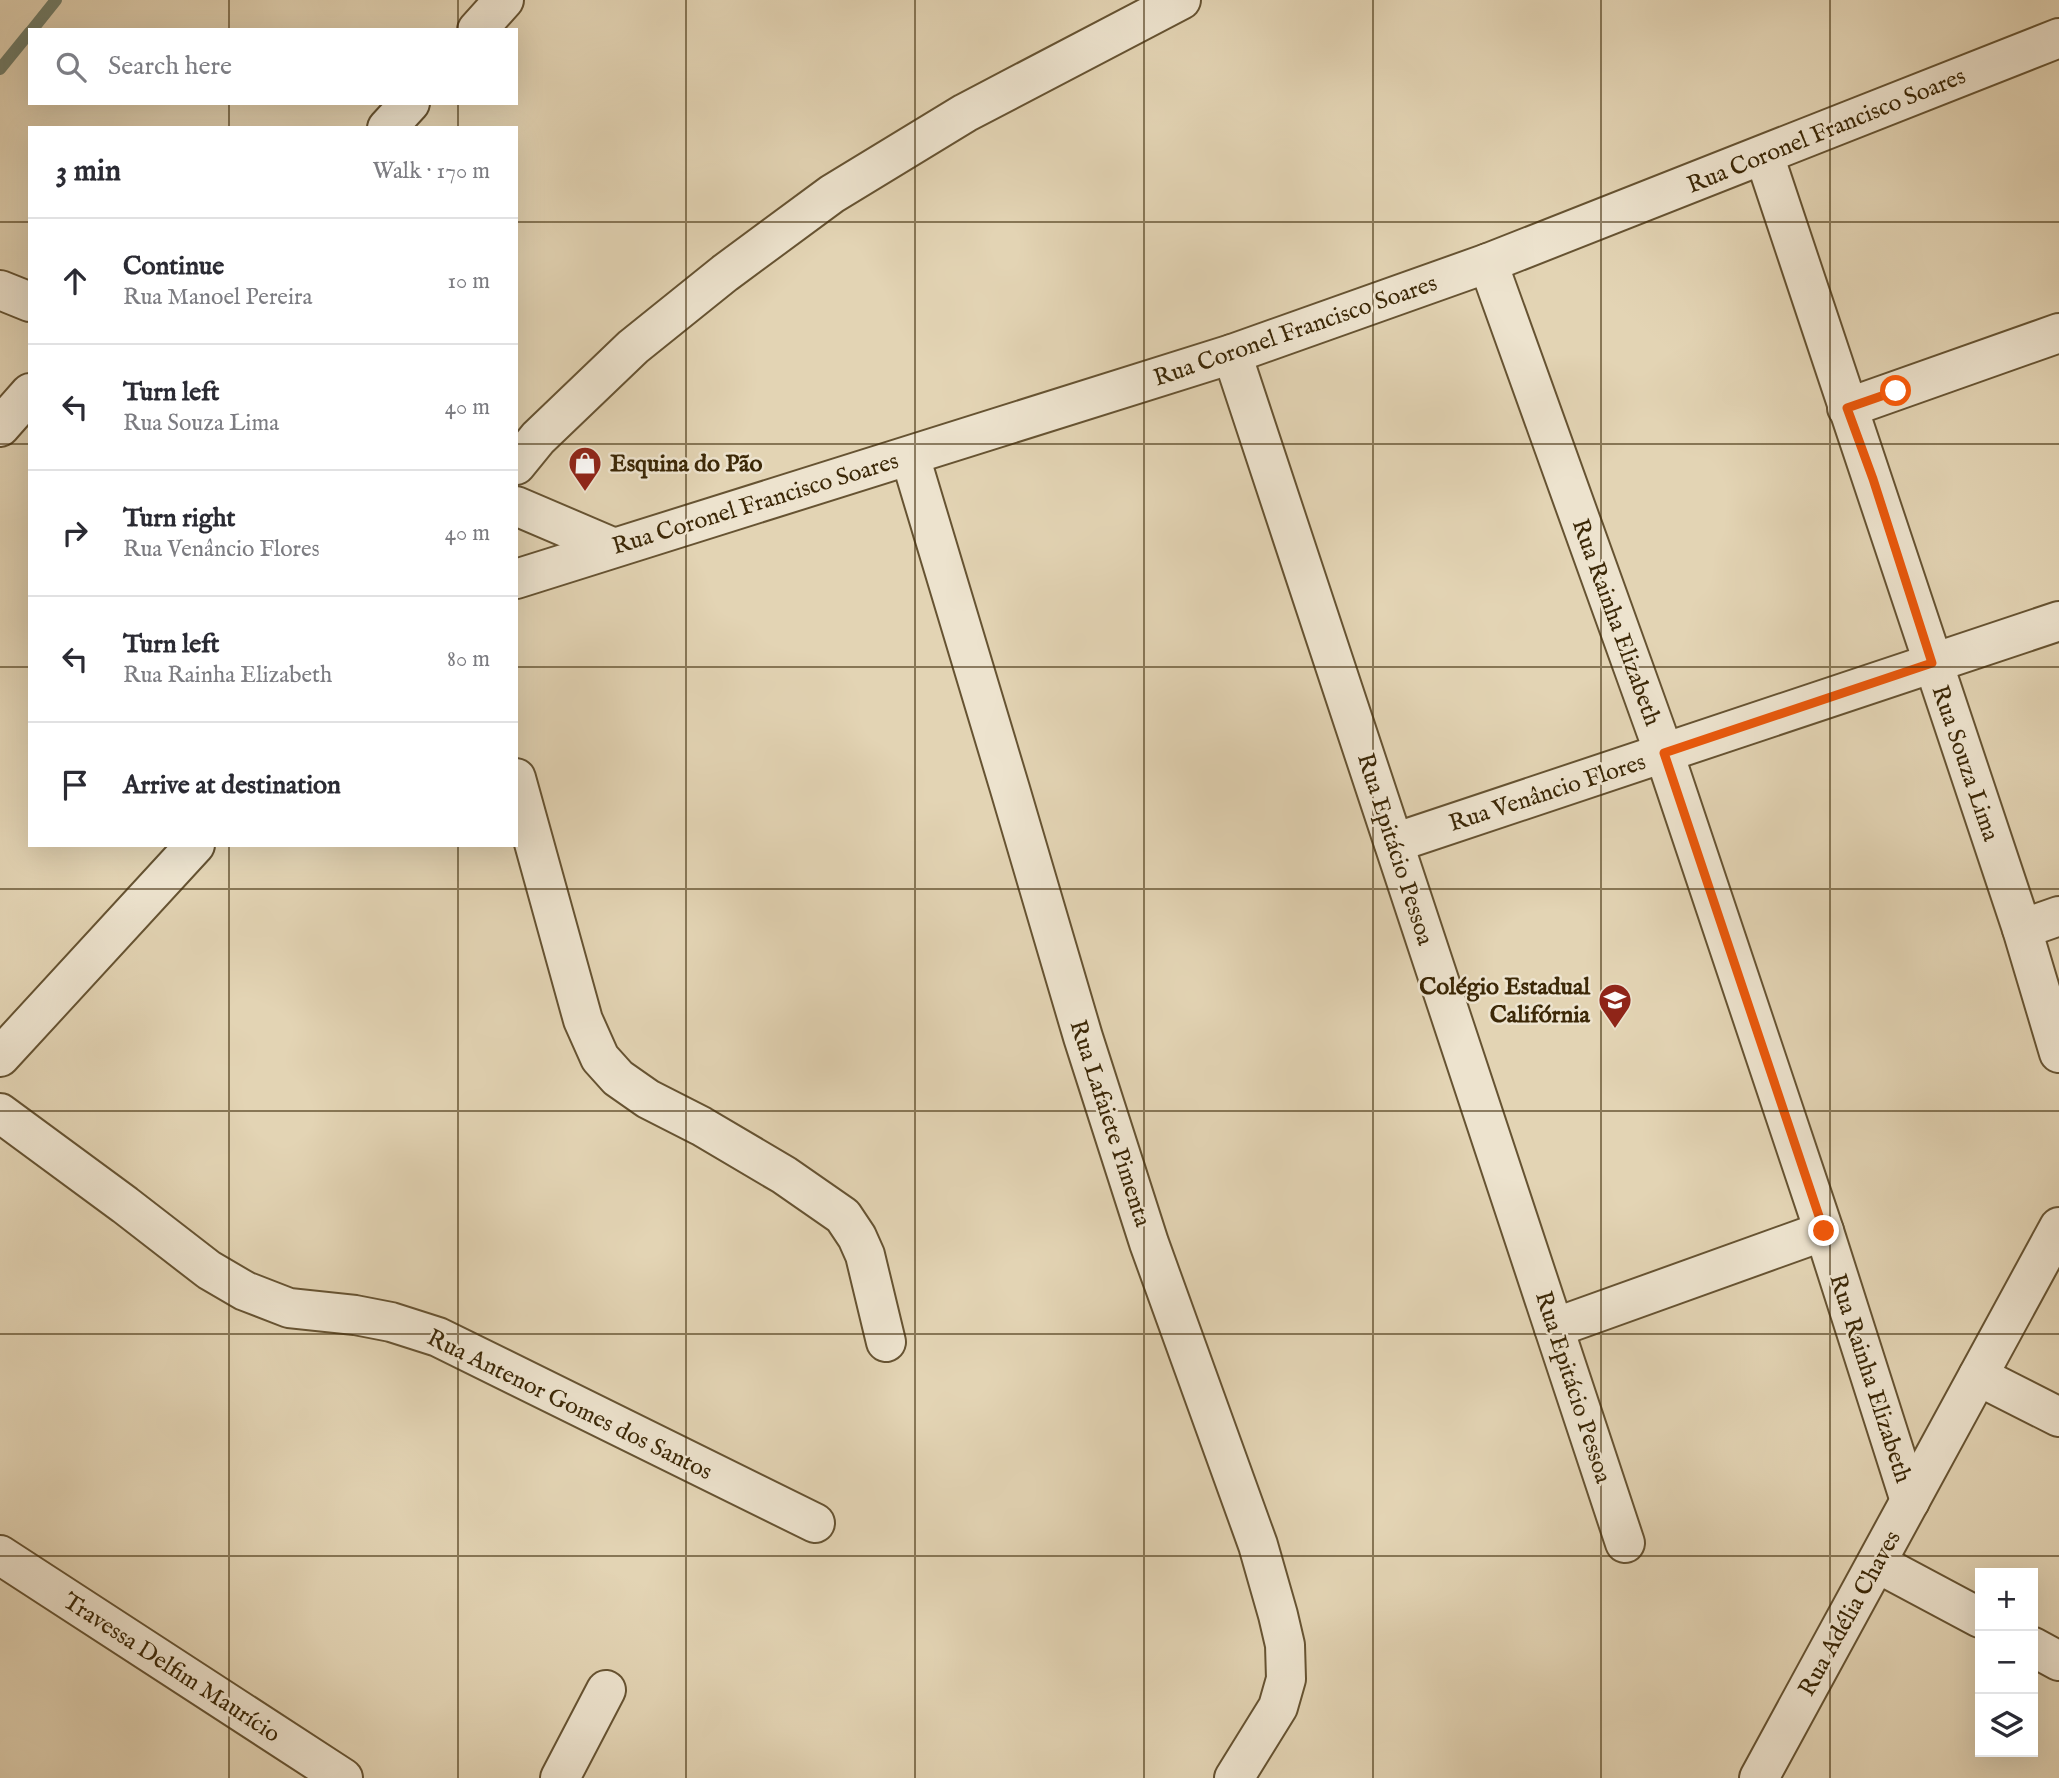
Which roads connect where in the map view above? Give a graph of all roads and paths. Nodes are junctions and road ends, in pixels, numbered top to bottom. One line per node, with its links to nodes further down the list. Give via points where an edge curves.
1 (504, 0): 3 (street)
2 (1165, 3): 17 (street, via 965,113 832,194 633,347)
3 (479, 28)
4 (2059, 38): 7 (street, Rua Coronel Francisco Soares)
5 (408, 105): 6 (street)
6 (389, 126)
7 (1764, 155): 8 (street, Rua Coronel Francisco Soares); 14 (street, Rua Souza Lima)
8 (1488, 263): 12 (street, Rua Coronel Francisco Soares); 23 (street, Rua Rainha Elizabeth)
9 (0, 290): 10 (street)
10 (28, 301)
11 (2059, 333): 14 (street)
12 (1232, 354): 16 (street, Rua Coronel Francisco Soares); 25 (street, Rua Epitácio Pessoa)
13 (28, 395): 15 (street)
14 (1847, 408): 22 (street, Rua Souza Lima)
15 (0, 427)
16 (910, 456): 19 (street, Rua Coronel Francisco Soares); 49 (street, Rua Lafaiete Pimenta, via 1083,1037 1149,1243 1258,1545 1283,1635 1286,1679 1278,1707)
17 (518, 462)
18 (518, 507): 19 (street)
19 (612, 547): 20 (street, Rua Coronel Francisco Soares)
20 (518, 578)
21 (2059, 621): 22 (street, Rua Venâncio Flores)
22 (1932, 663): 23 (street, Rua Venâncio Flores); 28 (street, Rua Souza Lima)
23 (1664, 753): 25 (street, Rua Venâncio Flores); 33 (street, Rua Rainha Elizabeth)
24 (518, 785): 35 (street, via 583,1020 600,1058 618,1078 648,1099 784,1175 843,1216 865,1255)
25 (1394, 843): 34 (street, Rua Epitácio Pessoa)
26 (193, 847): 30 (street)
27 (2059, 916): 28 (street)
28 (2022, 929): 29 (street, Rua Souza Lima)
29 (2059, 1053)
30 (0, 1057)
31 (0, 1113): 39 (street, Rua Antenor Gomes dos Santos, via 209,1270 245,1291 289,1308 391,1322 438,1337)
32 (2059, 1227): 36 (street, Rua Adélia Chaves)
33 (1824, 1231): 34 (street); 38 (street, Rua Rainha Elizabeth)
34 (1554, 1328): 40 (street, Rua Epitácio Pessoa)
35 (886, 1342)
36 (1978, 1376): 37 (street); 38 (street, Rua Adélia Chaves)
37 (2059, 1417)
38 (1910, 1501): 42 (street, Rua Adélia Chaves)
39 (815, 1523)
40 (1625, 1544)
41 (0, 1555): 47 (street, Travessa Delfim Maurício)
42 (1877, 1563): 43 (street); 50 (street, Rua Adélia Chaves)
43 (1975, 1615)
44 (2038, 1650): 45 (street)
45 (2059, 1661)
46 (606, 1690): 48 (street)
47 (343, 1778)
48 (560, 1778)
49 (1234, 1778)
50 (1759, 1778)

